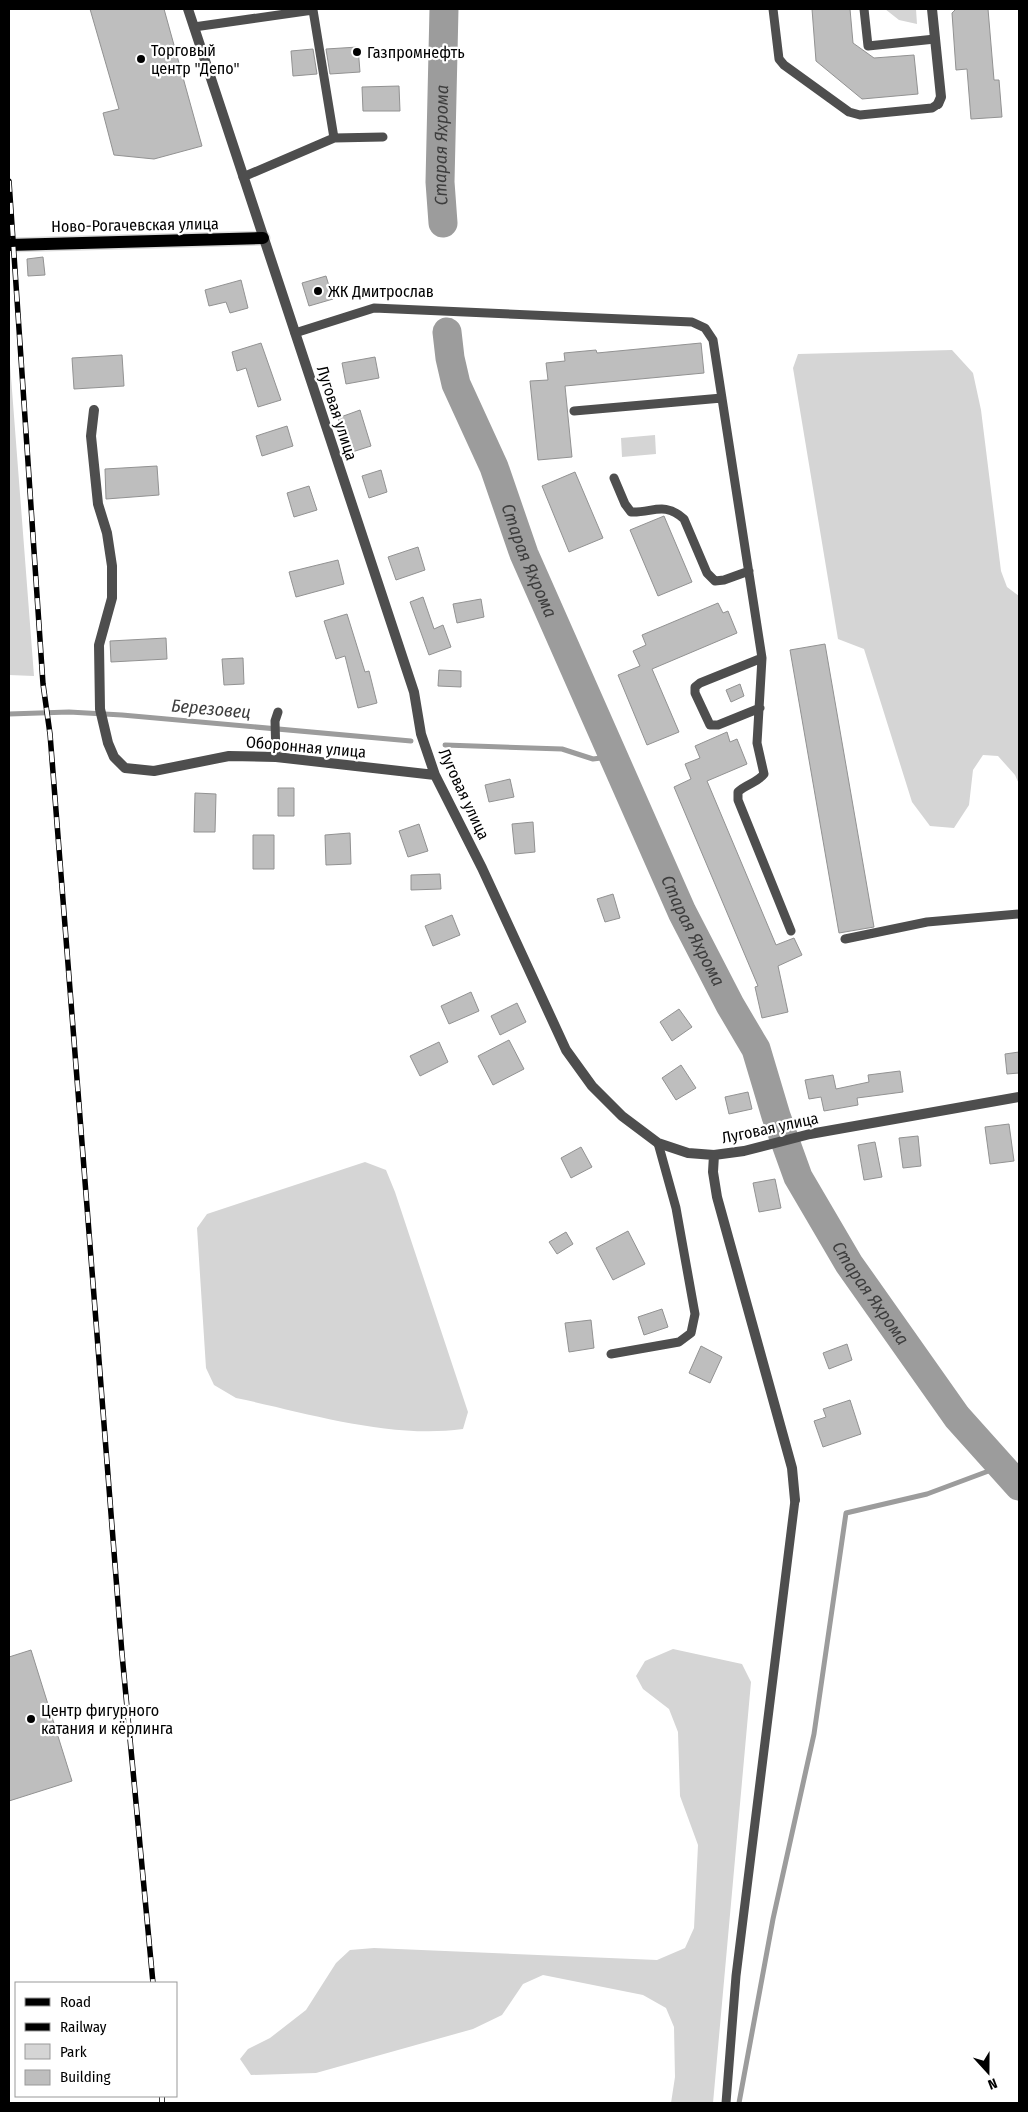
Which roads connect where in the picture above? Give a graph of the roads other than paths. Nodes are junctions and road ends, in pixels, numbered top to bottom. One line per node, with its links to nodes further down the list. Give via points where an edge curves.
1 (188, 9): 5 (street, Луговая улица)
2 (773, 9): 7 (lane, via 779,59 849,112 860,115 932,108)
3 (864, 9): 6 (lane, via 868,46)
4 (932, 9): 6 (street)
5 (194, 27): 9 (lane, via 313,10); 10 (street, Луговая улица)
6 (935, 39): 7 (street, via 941,97)
7 (938, 104)
8 (383, 137): 9 (lane)
9 (334, 138): 10 (lane)
10 (243, 177): 11 (street, Луговая улица)
11 (263, 238): 12 (main road, Ново-Рогачевская улица); 13 (street, Луговая улица)
12 (9, 245)
13 (294, 334): 14 (lane, via 374,308 692,322 705,328 713,340); 23 (street, Луговая улица, via 414,692 421,734)
14 (722, 398): 16 (lane); 18 (lane)
15 (94, 410): 22 (street, Оборонная улица, via 91,436 98,504 112,566 112,598 99,645 101,714 114,757 126,768 154,771 229,756)
16 (574, 411)
17 (614, 478): 18 (lane, via 631,512 658,508 677,512 684,519 707,573 715,581)
18 (748, 571): 19 (lane)
19 (762, 658): 20 (lane); 20 (lane, via 695,687 710,725 718,725)
20 (760, 708): 25 (lane, via 757,743 764,774 758,781 743,787 738,792 738,800)
21 (278, 712): 22 (lane, via 275,721)
22 (276, 757): 23 (street, Оборонная улица)
23 (435, 775): 28 (street, Луговая улица, via 566,1050 592,1086 622,1116)
24 (1019, 914): 26 (lane, via 927,922)
25 (791, 931)
26 (845, 939)
27 (1019, 1097): 29 (street, Луговая улица, via 810,1134 744,1151)
28 (658, 1143): 29 (street, Луговая улица, via 688,1153); 30 (lane, via 676,1208 695,1314 691,1334 679,1342)
29 (714, 1155): 31 (street, via 717,1196 792,1468)
30 (611, 1354)
31 (795, 1500): 32 (lane, via 736,1976)
32 (726, 2103)

